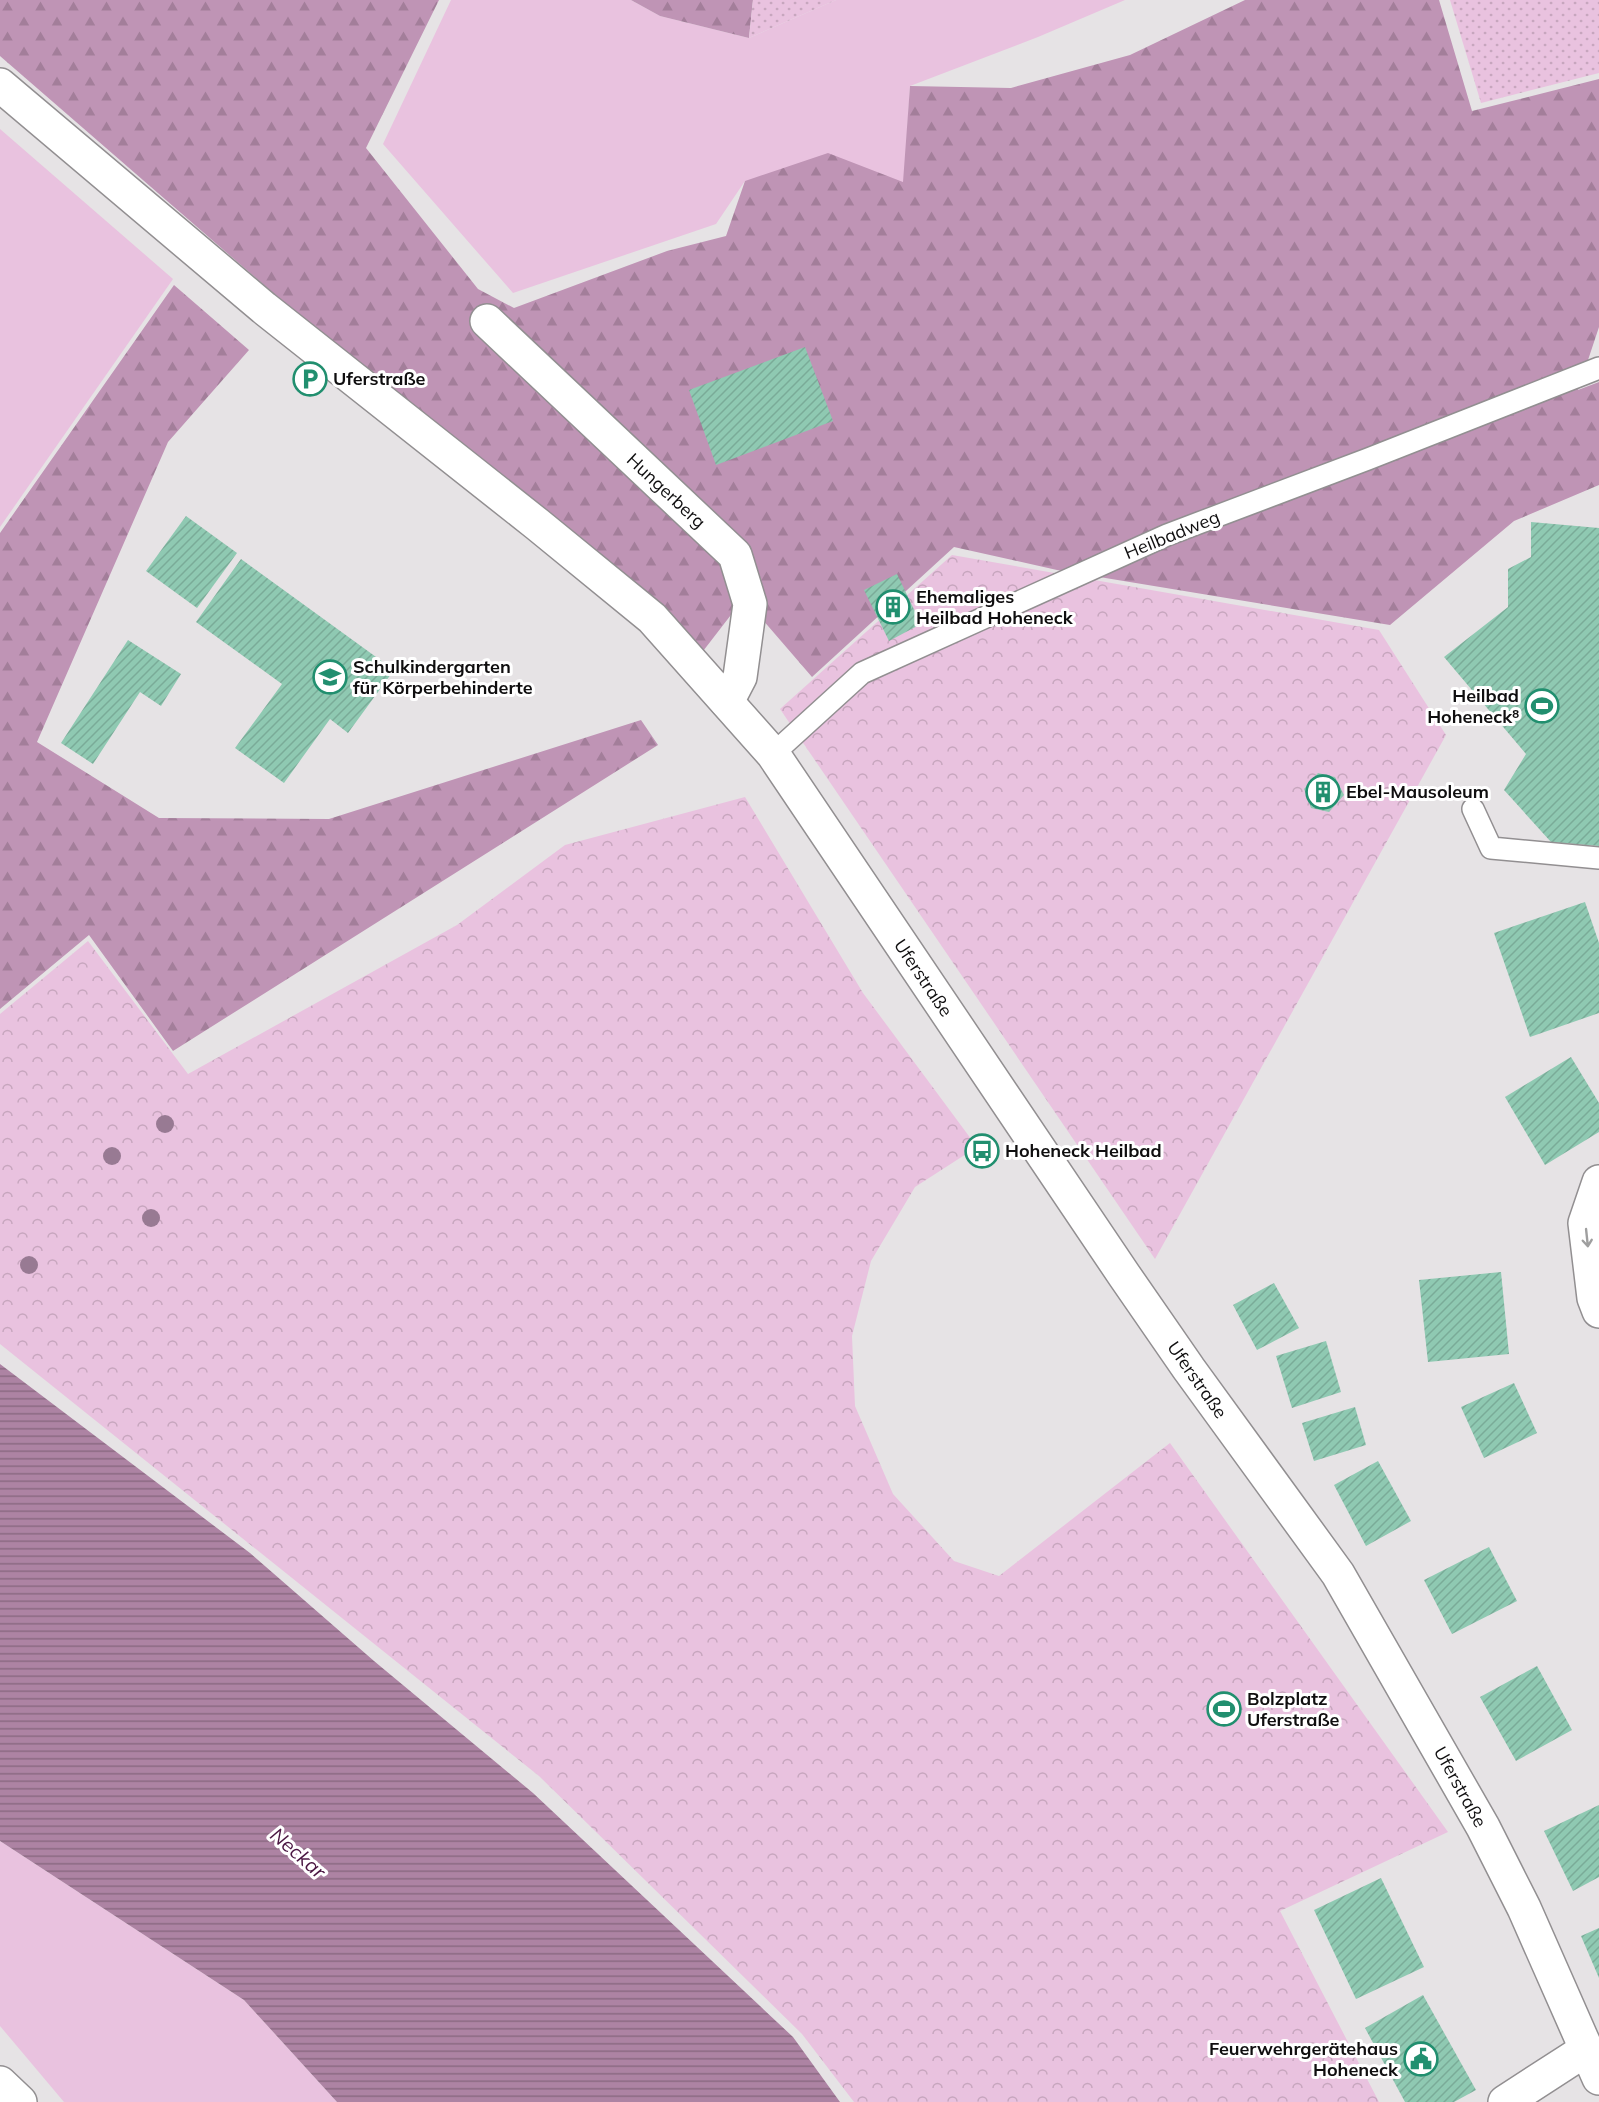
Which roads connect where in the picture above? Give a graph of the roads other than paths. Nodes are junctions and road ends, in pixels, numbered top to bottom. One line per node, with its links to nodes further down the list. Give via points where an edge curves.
1 (0, 85): 4 (street, Uferstraße, via 264,308 651,618)
2 (487, 321): 4 (street, Hungerberg, via 735,555 750,604 740,677)
3 (1599, 368): 5 (lane, Heilbadweg, via 1167,535 862,673)
4 (728, 702): 5 (street, Uferstraße)
5 (774, 754): 10 (street, Uferstraße, via 1124,1275 1338,1574 1483,1827)
6 (1473, 809): 7 (lane, via 1491,848)
7 (1599, 858)
8 (1599, 1182): 9 (street, one-way to 9, via 1586,1223 1593,1298)
9 (1599, 1311)
10 (1593, 2063): 13 (street)
11 (0, 2083): 12 (street)
12 (20, 2102)
13 (1505, 2102)

